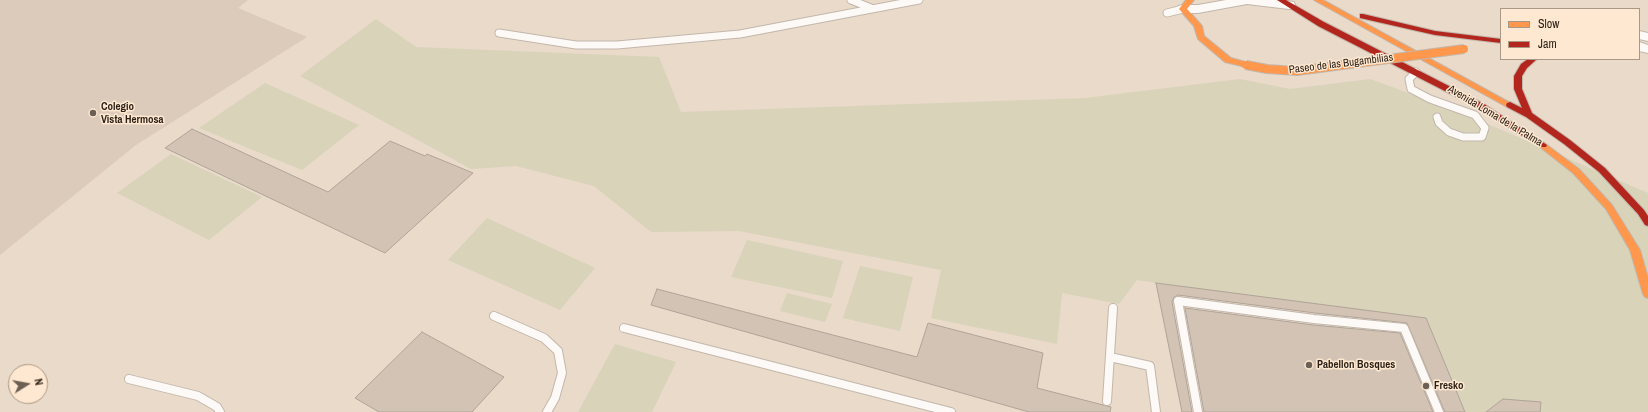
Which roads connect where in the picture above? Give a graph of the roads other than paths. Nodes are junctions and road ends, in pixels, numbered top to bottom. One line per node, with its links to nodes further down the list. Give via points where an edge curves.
1 (851, 0): 7 (lane)
2 (919, 0): 7 (lane)
3 (1318, 0): 8 (main road, Avenida Loma de la Palma)
4 (1285, 2): 6 (street, via 1247,0); 15 (main road, Avenida Loma de la Palma, via 1321,24)
5 (1186, 4): 6 (street, via 1190,10); 9 (lane); 10 (main road, Paseo de las Bugambilias)
6 (1212, 7): 10 (street, via 1202,15)
7 (871, 9): 11 (lane, via 740,34 617,45 576,45)
8 (1336, 10): 12 (main road, via 1435,33); 16 (main road, Avenida Loma de la Palma)
9 (1167, 13)
10 (1198, 26): 13 (main road, Paseo de las Bugambilias, bridge, via 1201,37 1228,60 1268,69 1297,71)
11 (499, 33)
12 (1500, 42)
13 (1500, 42)
14 (1532, 60): 16 (main road, via 1518,76 1518,89)
15 (1416, 72): 17 (lane, via 1409,79 1411,89 1474,115 1485,128 1482,137 1463,137 1448,132 1438,123); 19 (main road, Avenida Loma de la Palma, via 1481,106 1549,149 1576,171 1609,207 1635,250)
16 (1529, 115): 18 (main road, Avenida Loma de la Palma, via 1602,170)
17 (1437, 117)
18 (1648, 223)
19 (1648, 294)
20 (1113, 308): 23 (lane)
21 (494, 316): 27 (lane, via 544,338 558,352 562,373 555,398)
22 (624, 328): 28 (lane)
23 (1110, 357): 25 (lane); 29 (lane, via 1150,366)
24 (129, 379): 26 (lane, via 198,396 217,407)
25 (1107, 401)
26 (220, 412)
27 (547, 412)
28 (951, 412)
29 (1156, 412)
30 (1198, 412): 31 (lane, via 1178,301 1404,328)
31 (1439, 412)

